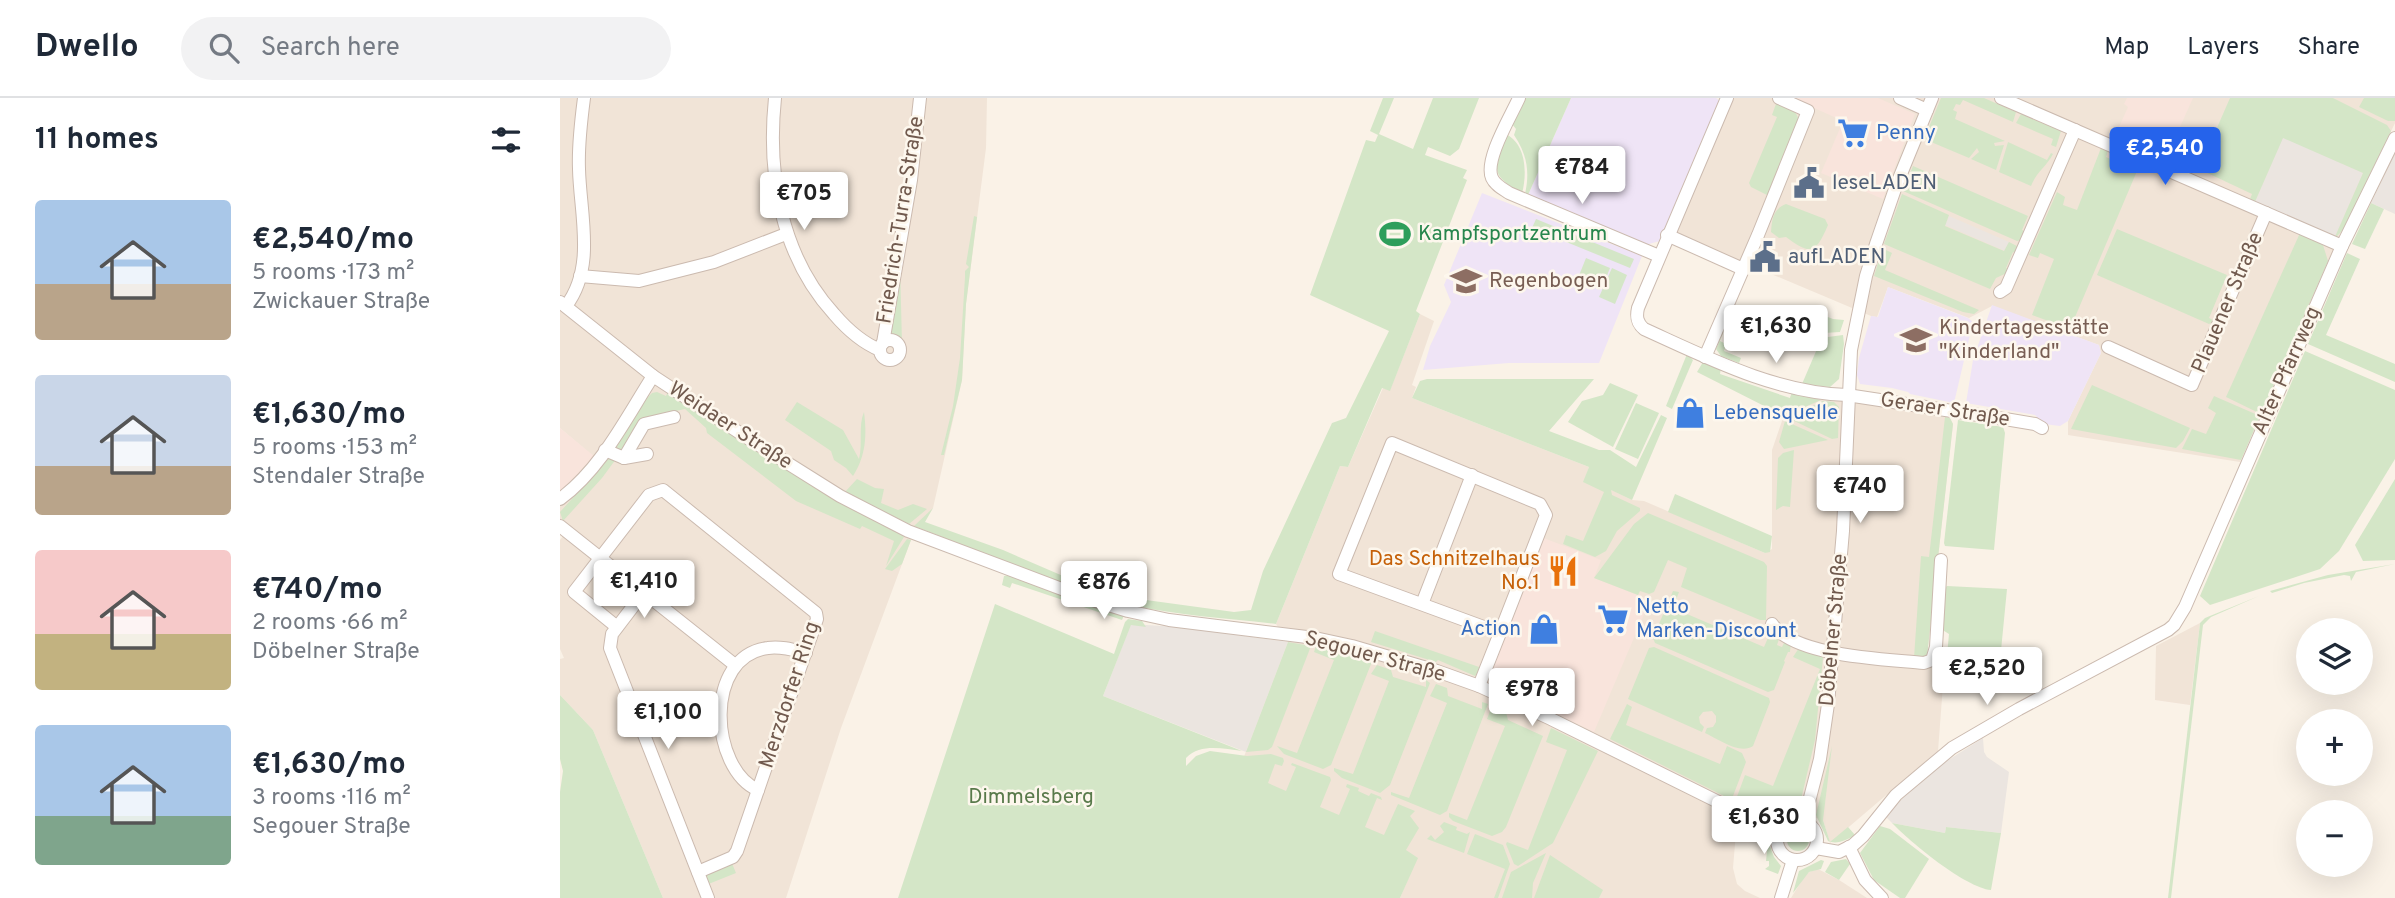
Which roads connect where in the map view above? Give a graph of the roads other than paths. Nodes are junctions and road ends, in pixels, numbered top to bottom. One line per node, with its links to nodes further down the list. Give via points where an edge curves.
1 (584, 98): 18 (street, via 578,165 584,246)
2 (775, 98): 13 (street, via 776,173)
3 (920, 98): 13 (street, Friedrich-Turra-Straße, via 882,346 873,347 844,325 820,298)
4 (1519, 98): 16 (street, via 1492,158 1494,182 1509,193)
5 (1727, 98): 14 (street, Geraer Straße)
6 (1779, 98): 17 (street, via 1808,111)
7 (1900, 98): 9 (street)
8 (2001, 98): 10 (street)
9 (1930, 104): 24 (street, Döbelner Straße, via 1866,276)
10 (2075, 130): 12 (street); 19 (street, via 2006,288)
11 (2395, 138): 15 (street, Alter Pfarrweg)
12 (2266, 213): 15 (street); 21 (street, Plauener Straße, via 2192,385)
13 (786, 234): 18 (street, via 714,262 639,281)
14 (1667, 235): 16 (street, Geraer Straße); 17 (street)
15 (2342, 246): 48 (street, Alter Pfarrweg, via 2174,625 1952,748 1896,794)
16 (1659, 256): 22 (street, Geraer Straße, via 1636,314 1639,325)
17 (1743, 269): 22 (street)
18 (580, 276): 20 (street, via 578,287)
19 (2000, 292)
20 (563, 304): 23 (street, Weidaer Straße)
21 (2108, 346)
22 (1702, 356): 24 (street, Geraer Straße, via 1792,388)
23 (653, 376): 27 (street); 33 (street, Weidaer Straße, via 840,496)
24 (1847, 395): 26 (street, Geraer Straße); 42 (street, Döbelner Straße, via 1843,531)
25 (674, 417): 29 (street, via 644,424)
26 (2042, 428)
27 (606, 450): 29 (street); 31 (street)
28 (648, 454): 29 (street)
29 (624, 458)
30 (1472, 475): 37 (street); 37 (street, via 1392,443 1337,579); 40 (street, via 1540,504 1546,515)
31 (560, 499)
32 (560, 526): 34 (street)
33 (911, 532): 44 (street, Segouer Straße, via 1128,611 1352,646)
34 (601, 558): 36 (street); 39 (street, via 574,592); 41 (street, Merzdorfer Ring, via 649,495 663,490 811,607 817,619)
35 (1941, 560): 42 (street, via 1936,647 1931,660)
36 (644, 592): 39 (street); 43 (street)
37 (1422, 604): 40 (street)
38 (1772, 624): 42 (street, via 1797,641)
39 (617, 627): 51 (street, via 610,648)
40 (1500, 633): 44 (street)
41 (806, 653): 43 (street, via 769,648 751,653); 45 (street, Merzdorfer Ring)
42 (1832, 653): 46 (street, Döbelner Straße, via 1823,745)
43 (735, 665): 45 (street, via 722,698 723,738 743,778)
44 (1479, 687): 47 (street, Segouer Straße)
45 (758, 790): 51 (street, Merzdorfer Ring, via 733,857)
46 (1804, 821): 47 (street, via 1788,822); 49 (street, via 1817,835)
47 (1779, 832): 50 (street, via 1777,845)
48 (1849, 847): 49 (street, via 1839,852); 54 (street, via 1865,880)
49 (1816, 848): 50 (street, via 1803,860)
50 (1793, 860): 53 (street)
51 (698, 872): 52 (street)
52 (708, 898)
53 (1781, 898)
54 (1882, 898)

